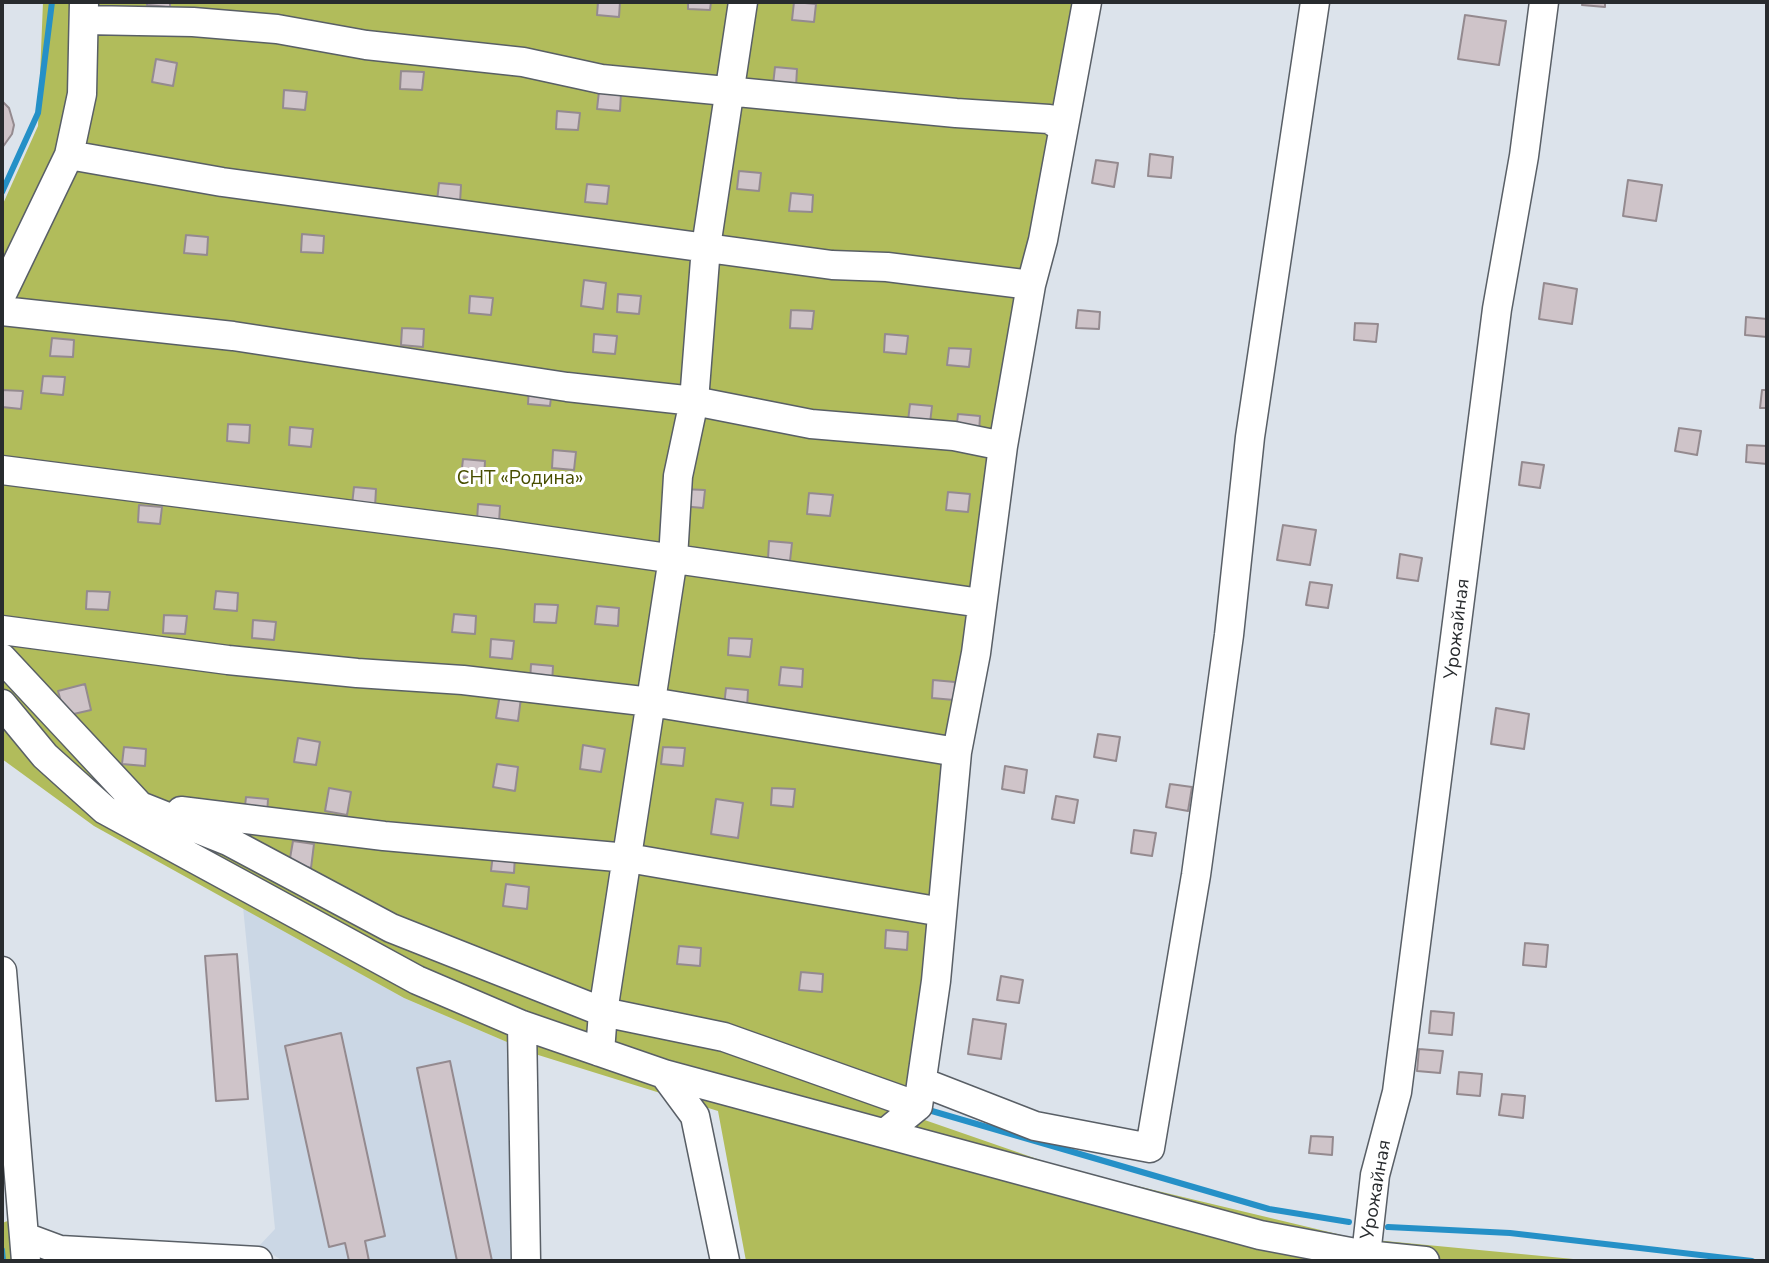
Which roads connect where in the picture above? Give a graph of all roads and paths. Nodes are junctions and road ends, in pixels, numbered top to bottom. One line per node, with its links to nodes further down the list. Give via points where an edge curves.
1 (743, 2): 6 (street)
2 (1087, 2): 7 (street)
3 (1315, 2): 31 (street, via 1250,437 1196,875 1150,1148 1035,1126)
4 (1544, 2): 34 (street, Урожайная, via 1497,310 1397,1092 1375,1175)
5 (84, 11): 6 (street, via 276,29 366,45 523,62 601,79); 8 (street, via 82,94)
6 (729, 92): 7 (street, via 1049,119); 9 (street)
7 (1062, 127): 10 (street)
8 (69, 155): 9 (street, via 222,182); 11 (street)
9 (706, 247): 10 (street); 13 (street)
10 (1031, 285): 14 (street)
11 (2, 294)
12 (2, 311): 13 (street, via 233,336 553,385)
13 (694, 401): 14 (street, via 811,424 954,436); 16 (street, via 678,476)
14 (1003, 446): 17 (street)
15 (2, 470): 16 (street)
16 (673, 558): 17 (street); 20 (street)
17 (981, 603): 22 (street)
18 (2, 630): 20 (street, via 228,660)
19 (2, 658): 23 (street)
20 (651, 702): 22 (street); 24 (street)
21 (2, 704): 28 (street, via 45,756 106,810 417,979)
22 (957, 752): 25 (street)
23 (140, 806): 24 (street, via 384,836); 27 (street, via 228,841 391,928)
24 (628, 858): 25 (street); 27 (street)
25 (942, 912): 31 (street)
26 (2, 971): 33 (street)
27 (603, 1012): 29 (street); 31 (street, via 724,1037)
28 (522, 1025): 29 (street); 36 (street)
29 (600, 1052): 30 (street)
30 (664, 1074): 32 (street); 37 (street, via 695,1116)
31 (920, 1094): 32 (street)
32 (885, 1133): 34 (street, via 1260,1235)
33 (25, 1249): 35 (street)
34 (1366, 1255): 38 (street)
35 (258, 1261)
36 (526, 1261)
37 (725, 1261)
38 (1425, 1261)

